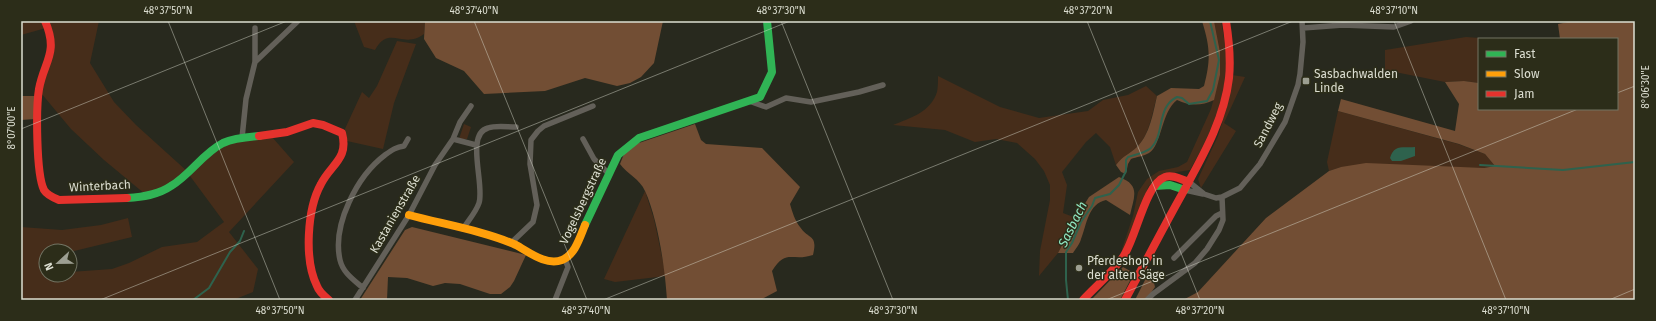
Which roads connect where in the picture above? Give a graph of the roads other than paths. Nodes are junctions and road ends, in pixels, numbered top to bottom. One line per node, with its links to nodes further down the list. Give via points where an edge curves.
1 (45, 21): 15 (street, Winterbach, via 52,47 51,58 39,87 37,112 40,168 44,190 51,197 59,200 154,195 190,173 215,148 228,141)
2 (298, 21): 9 (street)
3 (766, 21): 11 (street, Vogelsbergstraße, via 772,72 760,97)
4 (1226, 21): 21 (street, via 1230,68 1223,105 1208,146)
5 (1302, 21): 8 (street, Sandweg)
6 (1411, 21): 8 (street, via 1394,27 1343,25)
7 (255, 28): 9 (street)
8 (1303, 28): 25 (street, Sandweg, via 1300,74 1285,122 1268,152 1240,188)
9 (255, 62): 15 (street, via 246,99)
10 (883, 85): 11 (street, via 811,102 786,98 766,107)
11 (749, 100): 20 (street, Vogelsbergstraße, via 639,138 618,155)
12 (471, 106): 17 (street, Kastanienstraße)
13 (593, 106): 29 (street, via 544,126 531,140 530,164 537,205 533,222)
14 (516, 127): 19 (street, via 487,128 480,132)
15 (242, 138): 33 (street, Winterbach, via 288,132 315,123 342,133 346,142 342,157 321,184 308,224 316,286)
16 (408, 139): 32 (street, via 404,146 397,147 375,163 361,180 350,200 343,221 338,246 340,262 347,274)
17 (453, 139): 19 (street); 27 (street, Kastanienstraße)
18 (584, 139): 20 (street, via 594,159)
19 (476, 145): 28 (street, via 481,182 479,203)
20 (609, 174): 31 (street, Vogelsbergstraße, via 576,245)
21 (1189, 182): 22 (street, via 1171,176 1164,177); 23 (street); 24 (street)
22 (1154, 186): 23 (street, via 1167,184); 36 (street, via 1144,205 1132,243 1123,258)
23 (1185, 190): 24 (street); 37 (street)
24 (1204, 194): 25 (street)
25 (1222, 197): 26 (street)
26 (1222, 213): 30 (street); 38 (street, via 1223,220 1219,230 1207,249 1195,263)
27 (409, 215): 28 (street, Vogelsbergstraße); 32 (street, Kastanienstraße)
28 (463, 229): 29 (street, Vogelsbergstraße)
29 (511, 243): 31 (street, Vogelsbergstraße, via 543,258 555,261)
30 (1174, 258)
31 (565, 259): 35 (street, via 568,267)
32 (363, 288): 34 (street, Kastanienstraße)
33 (329, 300)
34 (355, 300)
35 (555, 300)
36 (1083, 300)
37 (1125, 300)
38 (1148, 300)

